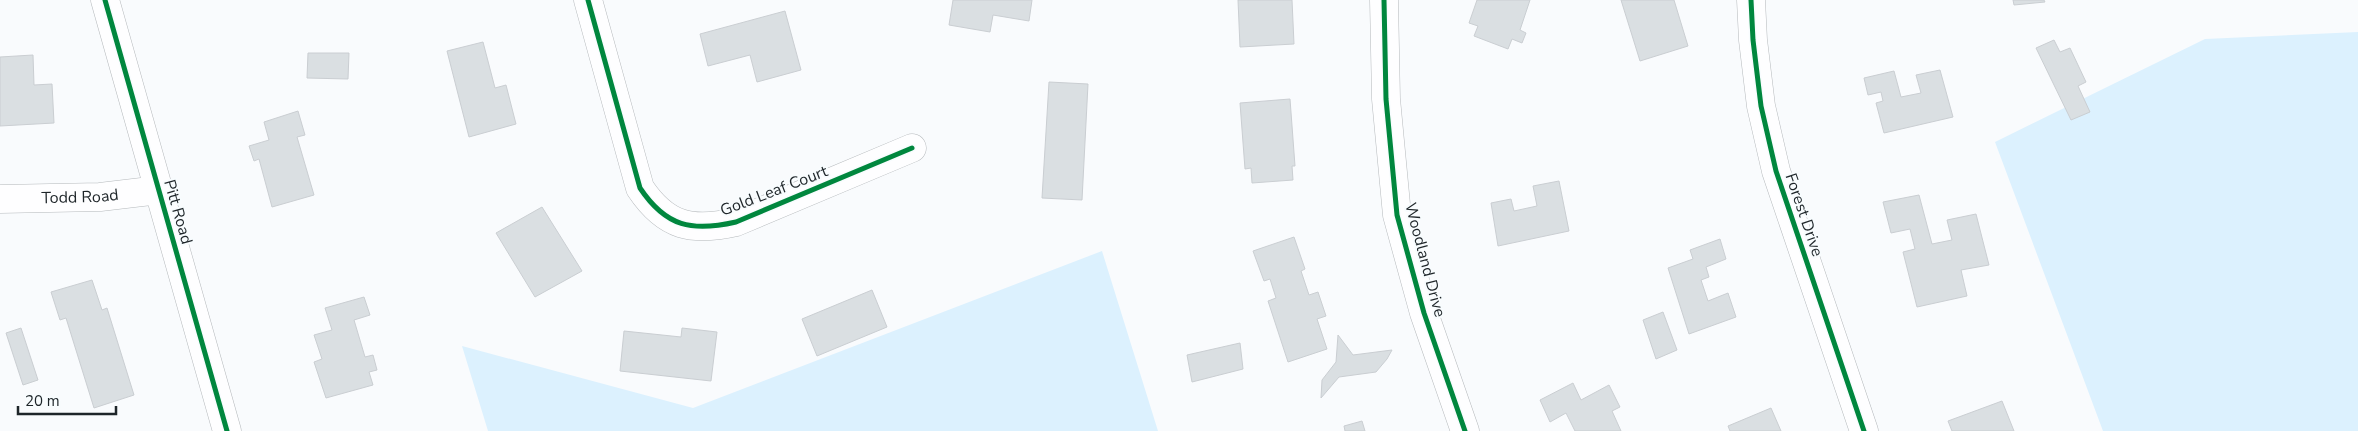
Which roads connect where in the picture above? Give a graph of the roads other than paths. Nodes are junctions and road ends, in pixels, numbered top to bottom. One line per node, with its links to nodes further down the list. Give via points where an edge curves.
1 (105, 0): 6 (street, Pitt Road)
2 (588, 0): 5 (street, Gold Leaf Court, via 640,188 652,207 670,220 714,227 736,222)
3 (1384, 0): 9 (street, Woodland Drive, via 1386,99 1397,215 1424,313)
4 (1751, 0): 10 (street, Forest Drive, via 1761,106 1776,171)
5 (912, 148)
6 (160, 190): 7 (street, Todd Road, via 100,197); 8 (street, Pitt Road)
7 (0, 199)
8 (227, 431)
9 (1465, 431)
10 (1864, 431)

